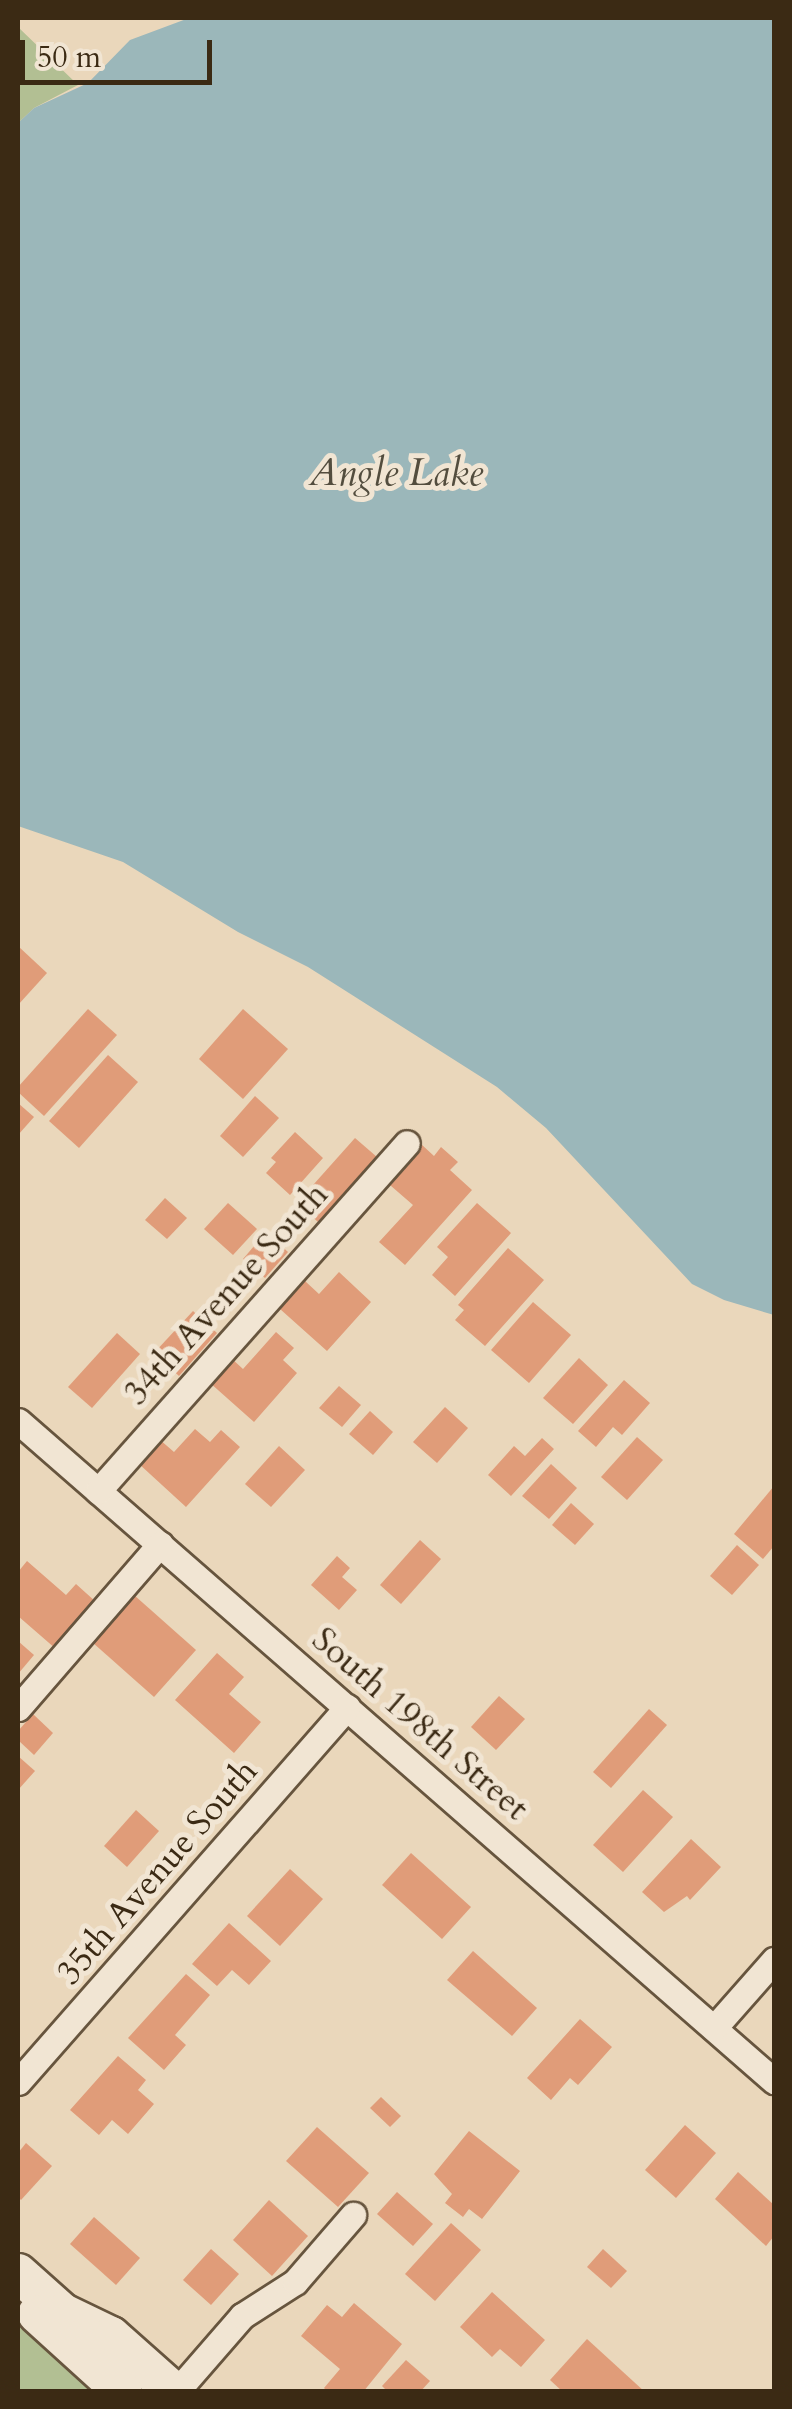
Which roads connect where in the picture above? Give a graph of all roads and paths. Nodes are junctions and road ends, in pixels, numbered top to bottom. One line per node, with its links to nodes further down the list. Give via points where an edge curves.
1 (407, 1143): 3 (street, 34th Avenue South)
2 (18, 1422): 3 (street, South 198th Street)
3 (98, 1492): 4 (street, South 198th Street)
4 (160, 1544): 5 (street, South 198th Street); 6 (street)
5 (347, 1707): 8 (street, South 198th Street); 10 (street, 35th Avenue South)
6 (18, 1708)
7 (774, 1960): 8 (street)
8 (714, 2028): 9 (street, South 198th Street)
9 (774, 2081)
10 (18, 2082)
11 (353, 2215): 14 (street, via 295,2282 242,2316)
12 (18, 2276): 13 (main road, via 21,2298); 14 (main road, via 63,2313 111,2336)
13 (124, 2392)
14 (175, 2392)

